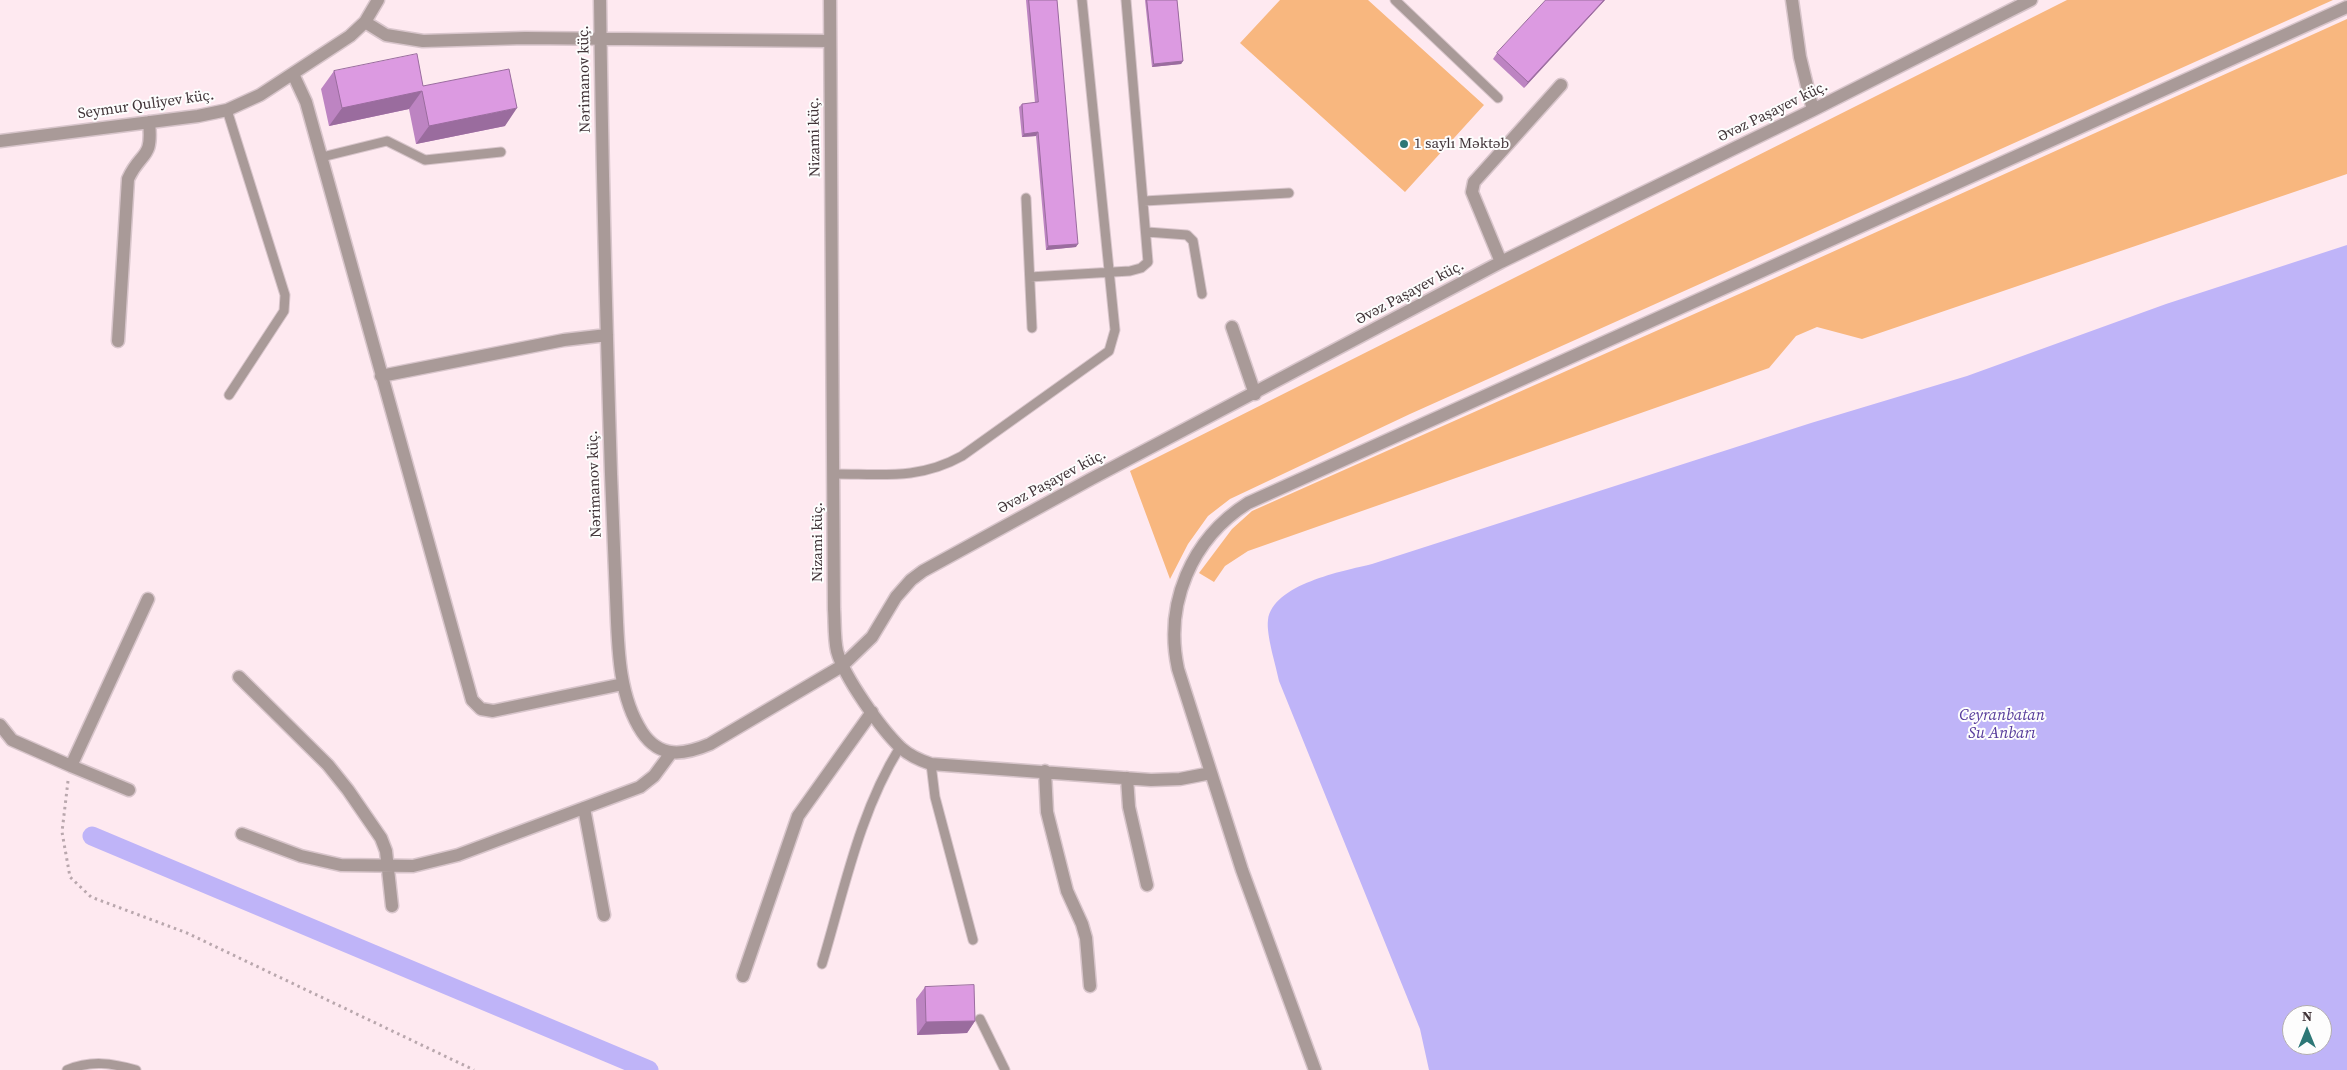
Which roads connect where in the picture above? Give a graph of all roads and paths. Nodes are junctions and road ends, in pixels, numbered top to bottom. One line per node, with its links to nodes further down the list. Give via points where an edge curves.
1 (378, 0): 10 (street, Seymur Quliyev küç.)
2 (600, 0): 11 (street, Nərimanov küç.)
3 (830, 0): 12 (street, Nizami küç.)
4 (1082, 0): 27 (lane)
5 (1126, 0): 24 (lane)
6 (1395, 0): 15 (lane)
7 (1792, 0): 17 (street, via 1800,57)
8 (2031, 0): 17 (street, Əvəz Paşayev küç.)
9 (2347, 6): 49 (street, via 1248,502 1230,514 1202,545 1187,572 1173,631 1178,670)
10 (365, 22): 11 (street, via 386,35 416,40); 13 (street, Seymur Quliyev küç., via 350,36)
11 (601, 40): 12 (street); 32 (street, Nərimanov küç.)
12 (830, 41): 37 (street, Nizami küç.)
13 (292, 74): 16 (street, Seymur Quliyev küç., via 260,95); 21 (street, via 306,102)
14 (1561, 84): 26 (street, via 1474,182 1472,192)
15 (1498, 98)
16 (228, 110): 18 (street, Seymur Quliyev küç.); 36 (lane, via 285,295 284,311)
17 (1814, 110): 26 (street, Əvəz Paşayev küç.)
18 (150, 122): 19 (street, Seymur Quliyev küç.); 33 (street, via 149,151 133,168 128,179)
19 (0, 141)
20 (501, 152): 21 (lane, via 425,160 387,141)
21 (322, 157): 34 (street)
22 (1289, 193): 24 (lane)
23 (1026, 198): 28 (lane)
24 (1144, 201): 25 (lane)
25 (1147, 232): 27 (lane, via 1148,262 1141,268); 29 (lane, via 1187,234 1193,241)
26 (1501, 262): 35 (street, Əvəz Paşayev küç.)
27 (1108, 273): 28 (lane); 37 (lane, via 1115,330 1109,351 1103,358 945,466 914,474)
28 (1030, 277): 31 (lane)
29 (1202, 294)
30 (1232, 327): 35 (street)
31 (1032, 328)
32 (607, 335): 34 (street, via 564,340); 41 (street, Nərimanov küç., via 614,560)
33 (118, 341)
34 (381, 376): 41 (street, via 472,700 481,709 493,711)
35 (1256, 394): 39 (street, Əvəz Paşayev küç., via 923,571 896,597 872,637)
36 (229, 396)
37 (835, 474): 39 (street, Nizami küç., via 834,609 837,650)
38 (148, 599): 47 (street)
39 (842, 666): 42 (street, Nizami küç.); 45 (street, via 710,744 689,753)
40 (240, 677): 54 (street, via 328,765 348,790 381,838)
41 (623, 684): 45 (street, Nərimanov küç., via 628,706 642,733 654,746)
42 (872, 712): 44 (street, Nizami küç.); 60 (street, via 798,816)
43 (0, 725): 47 (street, via 12,740)
44 (900, 747): 46 (street, Nizami küç., via 914,758); 59 (lane, via 871,801)
45 (671, 753): 52 (street, via 654,776 640,787)
46 (931, 764): 48 (street, Nizami küç.); 58 (lane, via 935,797)
47 (71, 766): 51 (street); 65 (path, via 62,832 70,877 91,897 187,933)
48 (1045, 771): 50 (street, Nizami küç.); 61 (street, via 1047,812 1064,882 1086,938)
49 (1211, 773): 50 (street, Nizami küç., via 1180,779); 67 (street, via 1242,870)
50 (1127, 778): 55 (street, via 1129,807)
51 (129, 790)
52 (584, 808): 54 (street, via 458,855 412,866); 57 (street)
53 (242, 834): 54 (street, via 301,856 341,865)
54 (387, 866): 56 (street)
55 (1148, 885)
56 (392, 906)
57 (604, 915)
58 (973, 940)
59 (822, 964)
60 (742, 976)
61 (1090, 986)
62 (980, 1020): 66 (lane)
63 (67, 1070): 64 (lane, via 98,1063)
64 (136, 1070)
65 (474, 1070)
66 (1005, 1070)
67 (1316, 1070)

